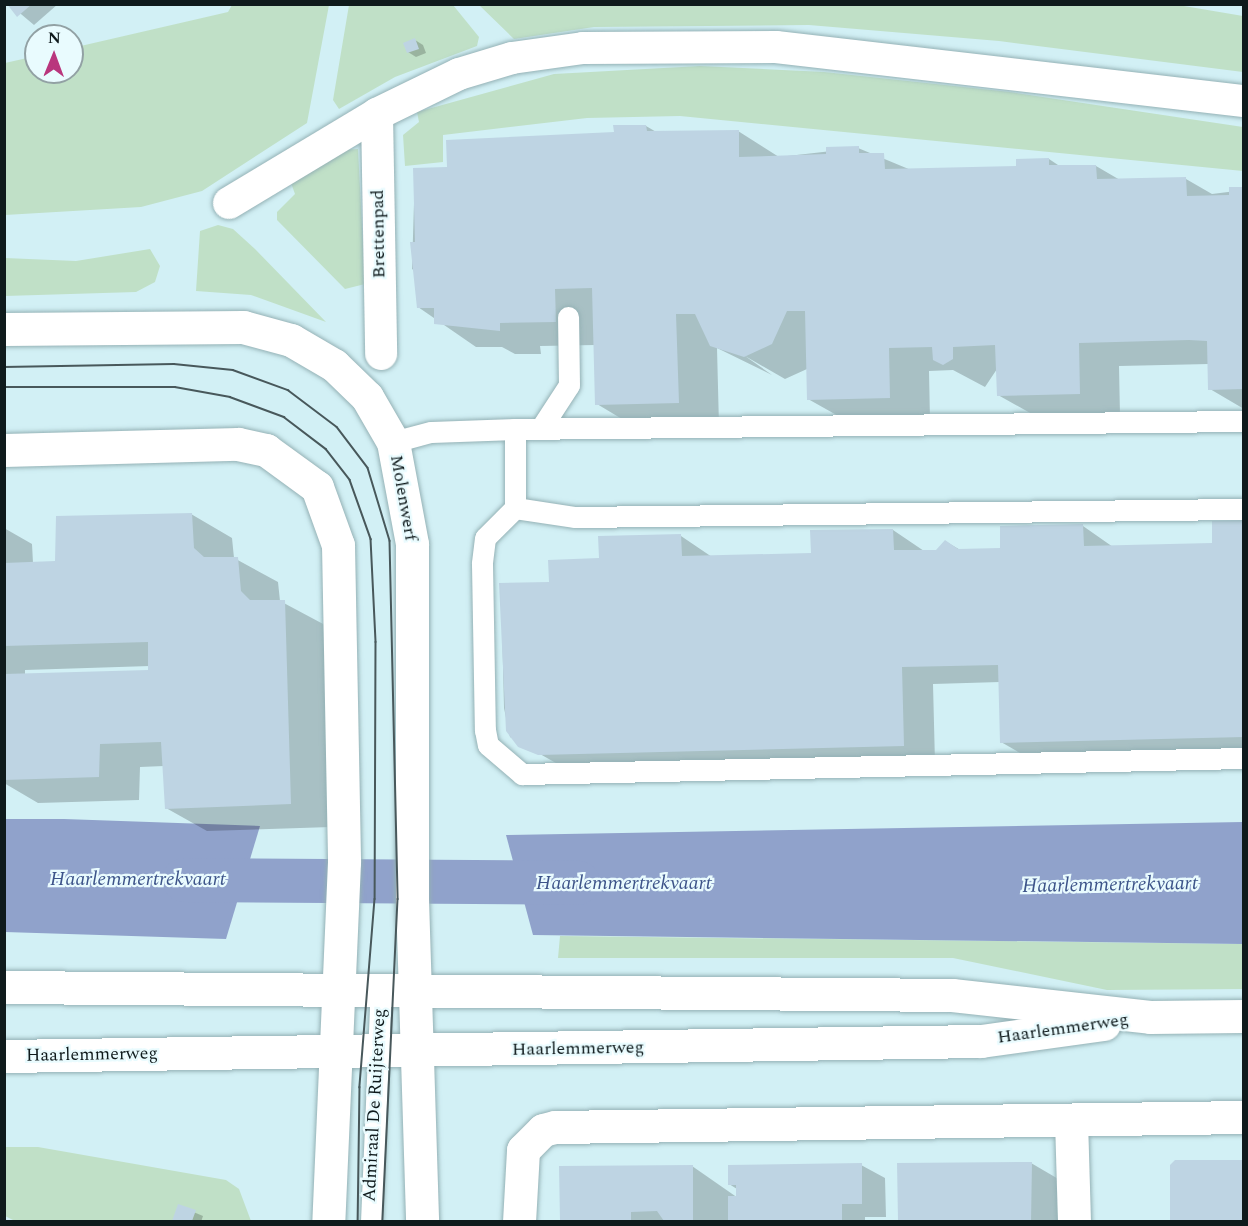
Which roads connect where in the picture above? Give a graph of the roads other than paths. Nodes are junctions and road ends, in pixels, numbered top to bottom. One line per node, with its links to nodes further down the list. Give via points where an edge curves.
1 (1244, 101): 2 (street, via 776,47 583,48 512,58 459,74)
2 (377, 114): 3 (street); 6 (street, Brettenpad)
3 (229, 204)
4 (568, 317): 8 (lane, via 569,385)
5 (4, 329): 10 (street, Molenwerf, via 222,326 291,340 334,365 367,397)
6 (381, 354)
7 (1244, 421): 8 (lane)
8 (541, 428): 9 (lane)
9 (515, 429): 10 (lane, via 431,432); 12 (lane)
10 (393, 442): 18 (street, Molenwerf, via 411,544)
11 (4, 450): 16 (street, via 238,444 266,450 317,487 338,546 344,862)
12 (515, 508): 13 (lane, via 575,517); 14 (lane, via 485,538 485,730 488,746 522,774)
13 (1244, 509)
14 (1244, 758)
15 (4, 987): 16 (street, Haarlemmerweg)
16 (341, 988): 17 (street, Haarlemmerweg); 23 (street)
17 (381, 988): 18 (street, Haarlemmerweg); 22 (lane, Admiraal De Ruijterweg)
18 (416, 989): 20 (street, Haarlemmerweg, via 952,995); 21 (street, Molenwerf)
19 (1244, 1016): 20 (street, Haarlemmerweg)
20 (1150, 1017): 21 (street, Haarlemmerweg, via 981,1041)
21 (417, 1052): 22 (street, Haarlemmerweg); 29 (street)
22 (376, 1053): 23 (street, Haarlemmerweg); 28 (lane, Admiraal De Ruijterweg)
23 (336, 1054): 24 (street, Haarlemmerweg); 27 (street)
24 (4, 1056)
25 (1244, 1117): 26 (street)
26 (1071, 1120): 30 (street, via 555,1127 543,1130 523,1150); 31 (street)
27 (328, 1221)
28 (371, 1221)
29 (422, 1221)
30 (519, 1221)
31 (1074, 1221)

